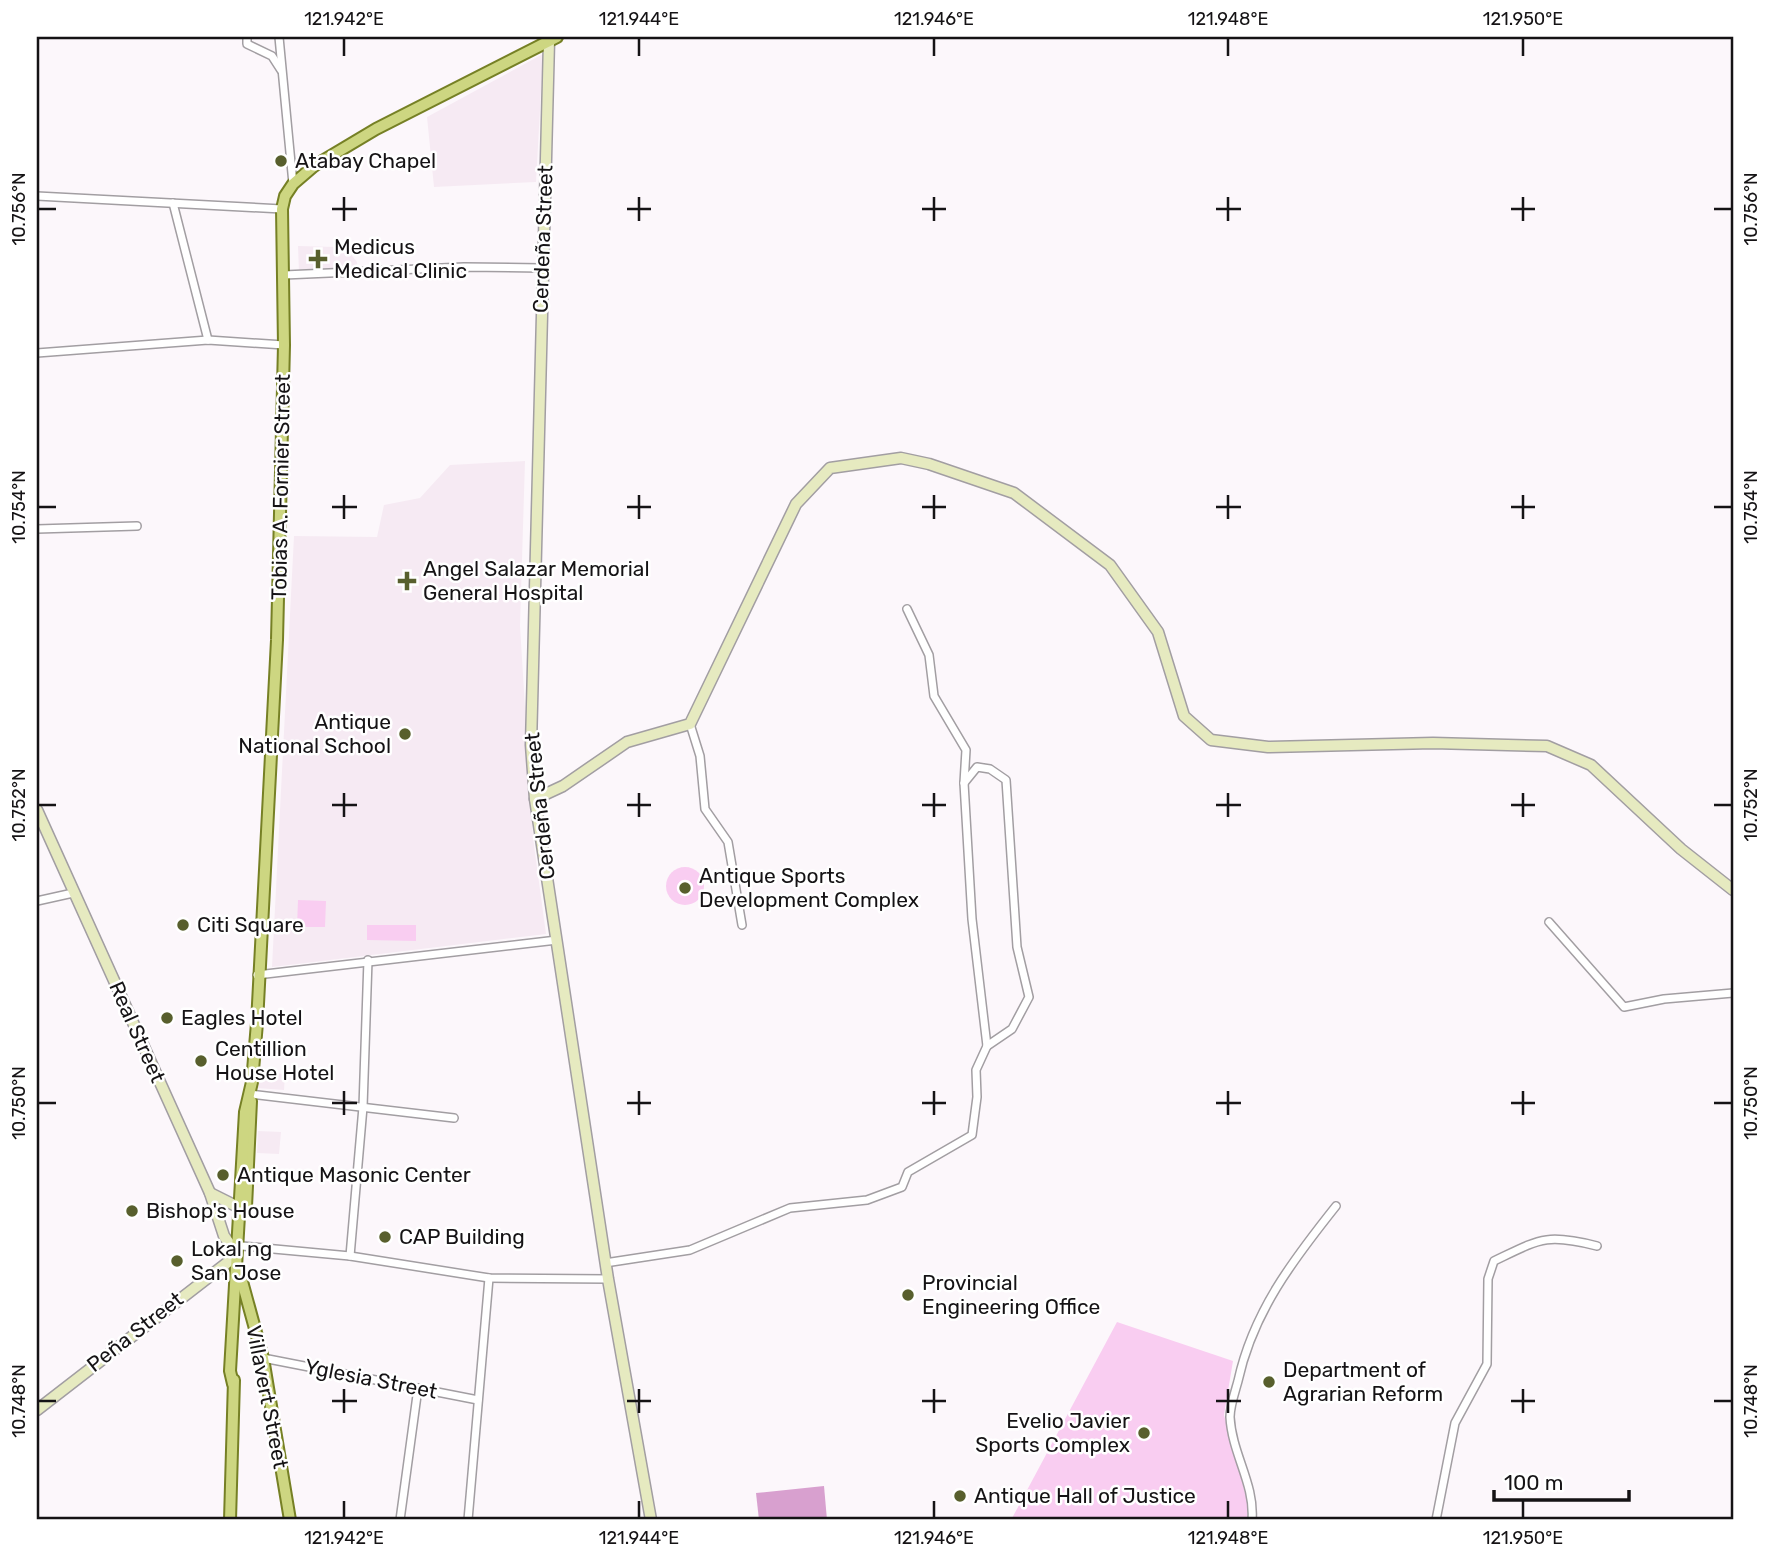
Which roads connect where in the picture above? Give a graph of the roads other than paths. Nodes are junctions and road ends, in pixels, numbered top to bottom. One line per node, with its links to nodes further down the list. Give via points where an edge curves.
1 (247, 37): 4 (street, via 247,44 272,56)
2 (279, 37): 4 (street)
3 (552, 38): 5 (main road, Tobias A. Fornier Street, via 376,129); 9 (main road, Cerdeña Street)
4 (283, 73): 5 (street)
5 (293, 184): 8 (main road, Tobias A. Fornier Street)
6 (37, 197): 7 (street)
7 (173, 203): 8 (street); 11 (street)
8 (282, 209): 10 (main road, Tobias A. Fornier Street)
9 (541, 268): 10 (street); 19 (main road, Cerdeña Street, via 531,745)
10 (284, 275): 12 (main road, Tobias A. Fornier Street)
11 (208, 340): 12 (street); 13 (street)
12 (284, 345): 28 (main road, Tobias A. Fornier Street, via 277,640)
13 (37, 353)
14 (137, 526): 15 (street)
15 (37, 529)
16 (907, 608): 18 (street, via 929,656 934,696 966,750)
17 (690, 724): 19 (main road, via 627,743); 21 (main road, via 796,504 830,468 901,458 1014,493 1110,565 1158,632 1184,716 1211,740 1268,747 1546,746 1591,765 1681,849); 25 (street, via 700,756 705,809 728,842)
18 (964, 783): 30 (street, via 972,919); 30 (street, via 977,767 1006,780 1017,947 1029,997 1012,1029)
19 (535, 799): 26 (main road, Cerdeña Street)
20 (37, 810): 22 (main road, Real Street)
21 (1733, 890)
22 (74, 893): 23 (street); 34 (main road, Real Street)
23 (37, 901)
24 (1549, 922): 29 (street, via 1625,1007)
25 (742, 925)
26 (557, 940): 27 (street); 40 (main road, Cerdeña Street)
27 (368, 960): 28 (street); 32 (street)
28 (257, 975): 31 (main road, Tobias A. Fornier Street)
29 (1733, 993)
30 (987, 1046): 40 (street, via 976,1070 972,1135 908,1172 902,1187 867,1200 790,1208 690,1250)
31 (250, 1094): 32 (street); 36 (main road, Tobias A. Fornier Street, via 253,1109)
32 (363, 1107): 33 (street); 39 (street)
33 (454, 1118)
34 (210, 1193): 36 (main road); 38 (main road, Real Street, via 224,1236)
35 (1336, 1206): 54 (street, via 1283,1274 1243,1357 1230,1415 1235,1447 1254,1501)
36 (242, 1209): 38 (main road, Tobias A. Fornier Street)
37 (1597, 1246): 55 (street, via 1563,1237 1542,1238 1494,1261 1488,1279 1487,1364 1455,1423)
38 (238, 1251): 39 (street); 41 (main road, Tobias A. Fornier Street); 45 (main road, Tobias A. Fornier Street); 48 (main road, Peña Street)
39 (350, 1256): 42 (street)
40 (605, 1263): 43 (main road, Cerdeña Street)
41 (240, 1274): 44 (main road, Villavert Street); 45 (main road, Tobias A. Fornier Street)
42 (489, 1278): 43 (street); 47 (street)
43 (608, 1279): 53 (main road, Cerdeña Street)
44 (263, 1358): 46 (street, Yglesia Street); 50 (main road, Villavert Street)
45 (233, 1384): 49 (main road, Tobias A. Fornier Street)
46 (418, 1388): 47 (street, Yglesia Street); 51 (street)
47 (478, 1400): 52 (street)
48 (37, 1410)
49 (230, 1520)
50 (290, 1520)
51 (400, 1520)
52 (468, 1520)
53 (651, 1520)
54 (1252, 1520)
55 (1436, 1520)

